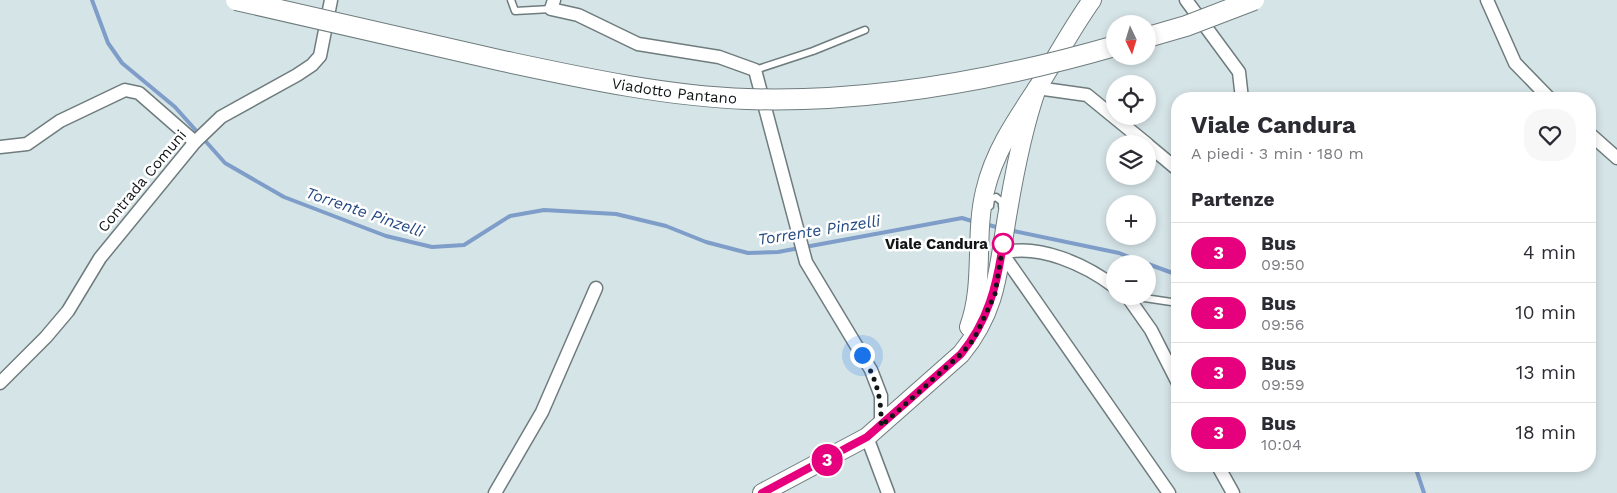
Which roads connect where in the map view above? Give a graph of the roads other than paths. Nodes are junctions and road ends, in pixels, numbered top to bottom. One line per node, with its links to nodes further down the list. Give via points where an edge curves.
1 (236, 0): 13 (main road, Viadotto Pantano, bridge, via 560,73 652,89 746,99 823,98 968,82)
2 (331, 0): 20 (street, Contrada Comuni, via 320,56 312,65 220,117)
3 (511, 0): 9 (lane, via 515,11)
4 (1092, 0): 10 (main road)
5 (1105, 0): 10 (main road)
6 (1186, 0): 16 (street, via 1238,72)
7 (1254, 0): 12 (main road, bridge)
8 (1487, 0): 17 (street, via 1515,63)
9 (553, 4): 14 (street, via 638,44 719,58)
10 (1077, 20): 15 (main road)
11 (866, 30): 14 (lane)
12 (1156, 35)
13 (1106, 49)
14 (755, 70): 34 (street, via 806,262 871,370 880,396)
15 (1037, 88): 18 (street, via 1087,96); 25 (main road); 25 (main road, via 1008,133 985,192)
16 (1241, 92)
17 (1543, 92)
18 (1136, 135)
19 (1596, 139): 23 (street)
20 (195, 142): 21 (street, via 139,93 125,90 60,121 27,144); 33 (street, Contrada Comuni, via 100,258 68,311)
21 (0, 147)
22 (1156, 152): 24 (street)
23 (1617, 158)
24 (1171, 164)
25 (993, 230): 26 (street, via 1014,250 1075,262); 32 (main road, via 977,307 967,334); 32 (main road, via 995,294 974,339); 37 (street)
26 (1106, 280)
27 (596, 288): 38 (street, via 542,412)
28 (1156, 300): 29 (lane)
29 (1171, 302)
30 (1133, 305): 31 (street, via 1151,330)
31 (1171, 369)
32 (944, 370): 34 (main road)
33 (0, 383)
34 (881, 426): 35 (main road)
35 (867, 437): 39 (main road); 40 (street)
36 (1221, 472): 41 (street)
37 (1170, 492)
38 (495, 493)
39 (762, 493)
40 (888, 493)
41 (1233, 493)

